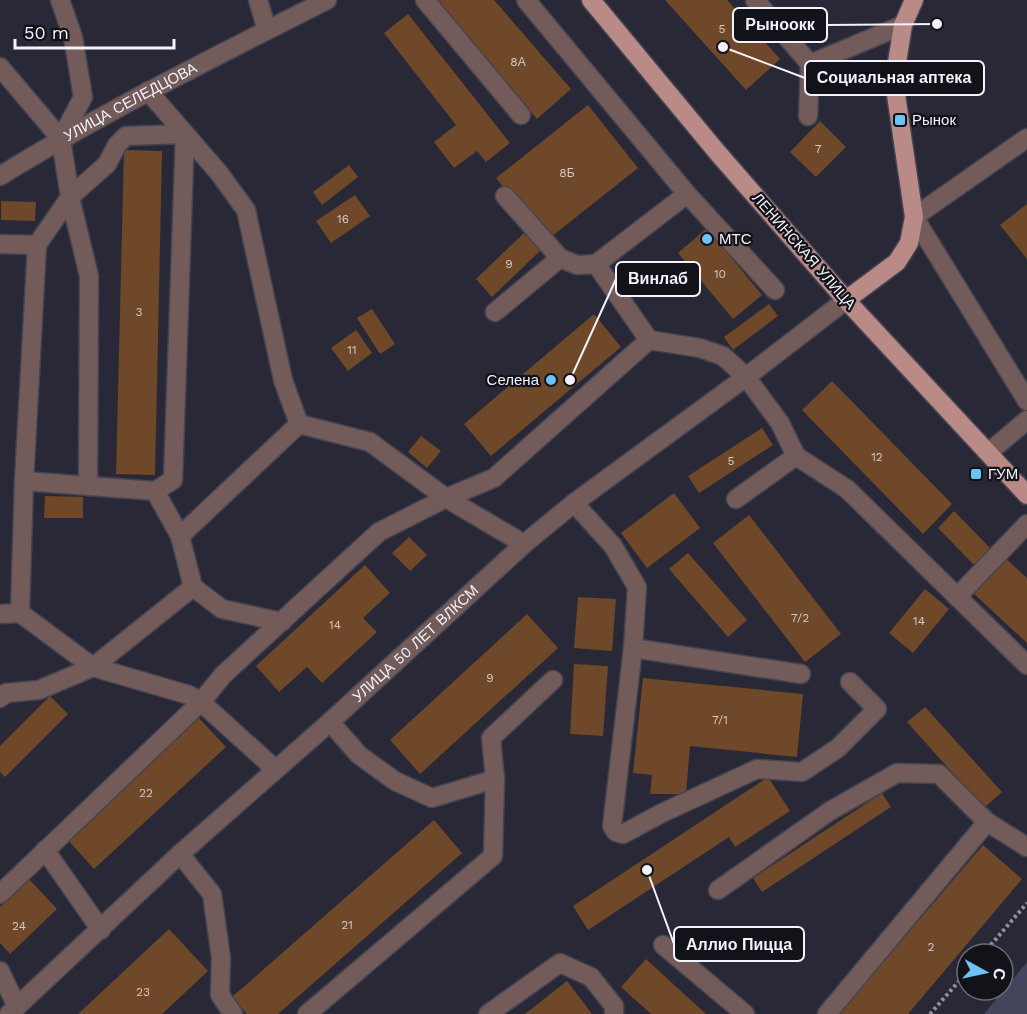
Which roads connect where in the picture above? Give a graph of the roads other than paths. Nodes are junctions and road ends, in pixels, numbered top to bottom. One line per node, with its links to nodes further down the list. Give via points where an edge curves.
1 (60, 0): 18 (street, via 83,97)
2 (258, 0): 10 (street)
3 (327, 0): 10 (street, УЛИЦА СЕЛЕДЦОВА)
4 (425, 0): 14 (street)
5 (526, 0): 20 (street)
6 (591, 0): 29 (main road, ЛЕНИНСКАЯ УЛИЦА)
7 (755, 0): 11 (street)
8 (914, 0): 9 (main road)
9 (903, 25): 11 (street); 23 (main road, via 894,81)
10 (267, 30): 13 (street, УЛИЦА СЕЛЕДЦОВА)
11 (810, 64): 15 (street)
12 (2, 72): 18 (street)
13 (148, 91): 16 (street); 18 (street, УЛИЦА СЕЛЕДЦОВА)
14 (521, 115)
15 (808, 116)
16 (185, 134): 21 (street, via 126,136 107,164); 35 (street, via 246,210 283,380); 40 (street, via 173,480)
17 (1027, 138): 23 (street)
18 (61, 139): 19 (street, УЛИЦА СЕЛЕДЦОВА); 21 (street)
19 (0, 176)
20 (687, 194): 27 (street); 28 (street)
21 (70, 196): 25 (street); 39 (street, via 88,276)
22 (505, 196): 26 (street)
23 (914, 217): 29 (main road, via 909,243 897,262); 33 (street)
24 (0, 244): 25 (street)
25 (37, 245): 38 (street)
26 (560, 258): 27 (street, via 577,265); 30 (street)
27 (597, 264): 31 (street)
28 (775, 290)
29 (846, 300): 32 (street, УЛИЦА 50 ЛЕТ ВЛКСМ); 36 (main road, ЛЕНИНСКАЯ УЛИЦА)
30 (495, 312)
31 (649, 340): 32 (street, via 723,356); 42 (street, via 494,478)
32 (746, 377): 37 (street, via 780,423); 44 (street, УЛИЦА 50 ЛЕТ ВЛКСМ)
33 (1027, 401)
34 (1027, 420): 36 (street)
35 (299, 424): 42 (street, via 370,442); 46 (street)
36 (988, 453): 41 (main road, ЛЕНИНСКАЯ УЛИЦА)
37 (796, 456): 43 (street); 49 (street, via 847,489)
38 (24, 481): 39 (street); 50 (street)
39 (88, 486): 40 (street)
40 (155, 491): 46 (street)
41 (1027, 495)
42 (446, 498): 47 (street); 52 (street, via 379,532)
43 (736, 499)
44 (574, 503): 47 (street, УЛИЦА 50 ЛЕТ ВЛКСМ); 53 (street, via 613,546 637,587)
45 (1027, 524): 49 (street)
46 (180, 536): 48 (street)
47 (524, 544): 61 (street, УЛИЦА 50 ЛЕТ ВЛКСМ)
48 (193, 586): 52 (street, via 222,609); 55 (street)
49 (957, 597): 54 (street)
50 (20, 613): 51 (street); 55 (street)
51 (0, 614)
52 (282, 621): 60 (street, via 223,675)
53 (633, 648): 56 (street); 58 (street, via 612,826 623,834 757,770 801,772 838,748 877,709)
54 (1027, 665)
55 (93, 667): 59 (street, via 39,690 6,693); 60 (street)
56 (801, 674)
57 (553, 680): 63 (street, via 491,738)
58 (850, 682)
59 (0, 698)
60 (201, 702): 62 (street); 66 (street)
61 (330, 722): 62 (street, УЛИЦА 50 ЛЕТ ВЛКСМ); 63 (street, via 359,755 395,781 432,798)
62 (275, 769): 67 (street, УЛИЦА 50 ЛЕТ ВЛКСМ)
63 (495, 778): 75 (street, via 493,856)
64 (987, 822): 65 (street); 68 (street, via 939,774 897,773 830,812); 79 (street)
65 (1027, 847)
66 (45, 850): 69 (street); 70 (street)
67 (180, 855): 70 (street, УЛИЦА 50 ЛЕТ ВЛКСМ); 74 (street, via 212,894 221,958 220,995)
68 (718, 890)
69 (0, 894)
70 (101, 930): 73 (street, УЛИЦА 50 ЛЕТ ВЛКСМ)
71 (663, 945): 78 (street)
72 (0, 971): 73 (street)
73 (13, 1010)
74 (233, 1014)
75 (307, 1014)
76 (488, 1014): 77 (street, via 560,963 591,977 614,1006)
77 (614, 1014)
78 (745, 1014)
79 (826, 1014)

